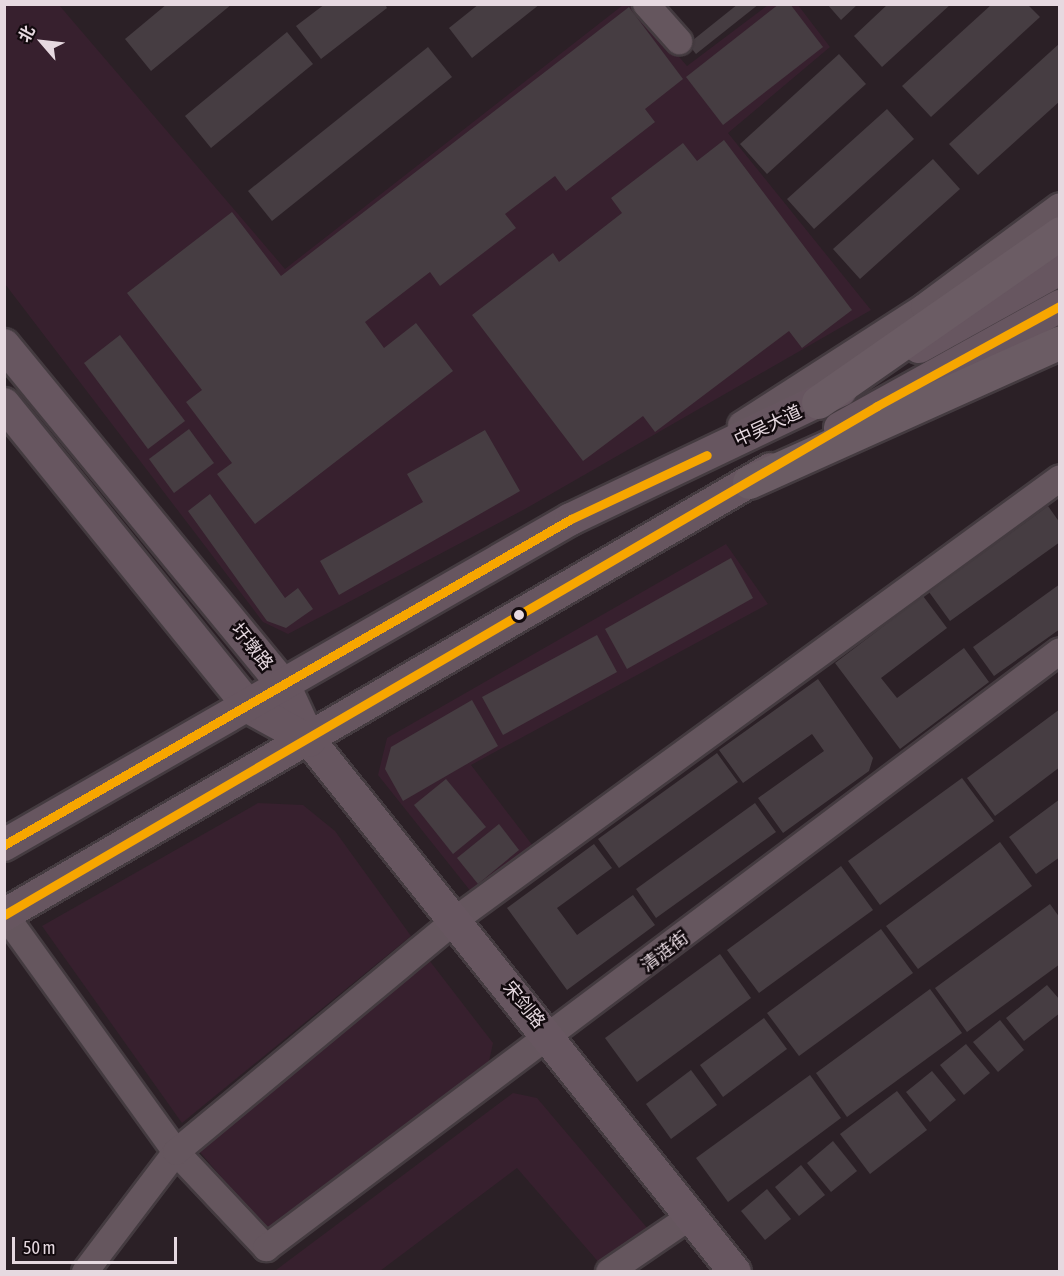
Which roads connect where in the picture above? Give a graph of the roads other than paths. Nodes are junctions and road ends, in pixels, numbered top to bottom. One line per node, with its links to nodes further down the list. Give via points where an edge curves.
1 (646, 4): 2 (street)
2 (679, 42)
3 (1059, 206): 11 (street, via 924,307)
4 (1059, 233): 9 (highway)
5 (1059, 269): 9 (main road, 中吴大道)
6 (1059, 306): 13 (main road, 中吴大道)
7 (1059, 342): 13 (highway)
8 (4, 345): 15 (main road, 圩墩路)
9 (818, 402): 11 (main road, 中吴大道)
10 (4, 404): 16 (main road)
11 (666, 474): 15 (main road, 中吴大道, via 571,519)
12 (1059, 478): 20 (street)
13 (749, 483): 17 (main road, 中吴大道)
14 (1059, 651): 21 (street, 清涟街)
15 (285, 687): 16 (main road, 中吴大道); 17 (main road, 圩墩路)
16 (250, 708): 17 (main road); 18 (main road, 中吴大道)
17 (310, 741): 19 (main road, 中吴大道); 20 (main road, 宋剑路)
18 (4, 845)
19 (5, 915): 22 (street)
20 (455, 920): 21 (main road, 宋剑路); 22 (street)
21 (551, 1038): 22 (street, 清涟街, via 266,1248); 23 (main road, 宋剑路)
22 (176, 1152): 24 (street)
23 (691, 1216): 25 (street); 26 (main road, 宋剑路)
24 (85, 1272)
25 (609, 1272)
26 (735, 1272)

